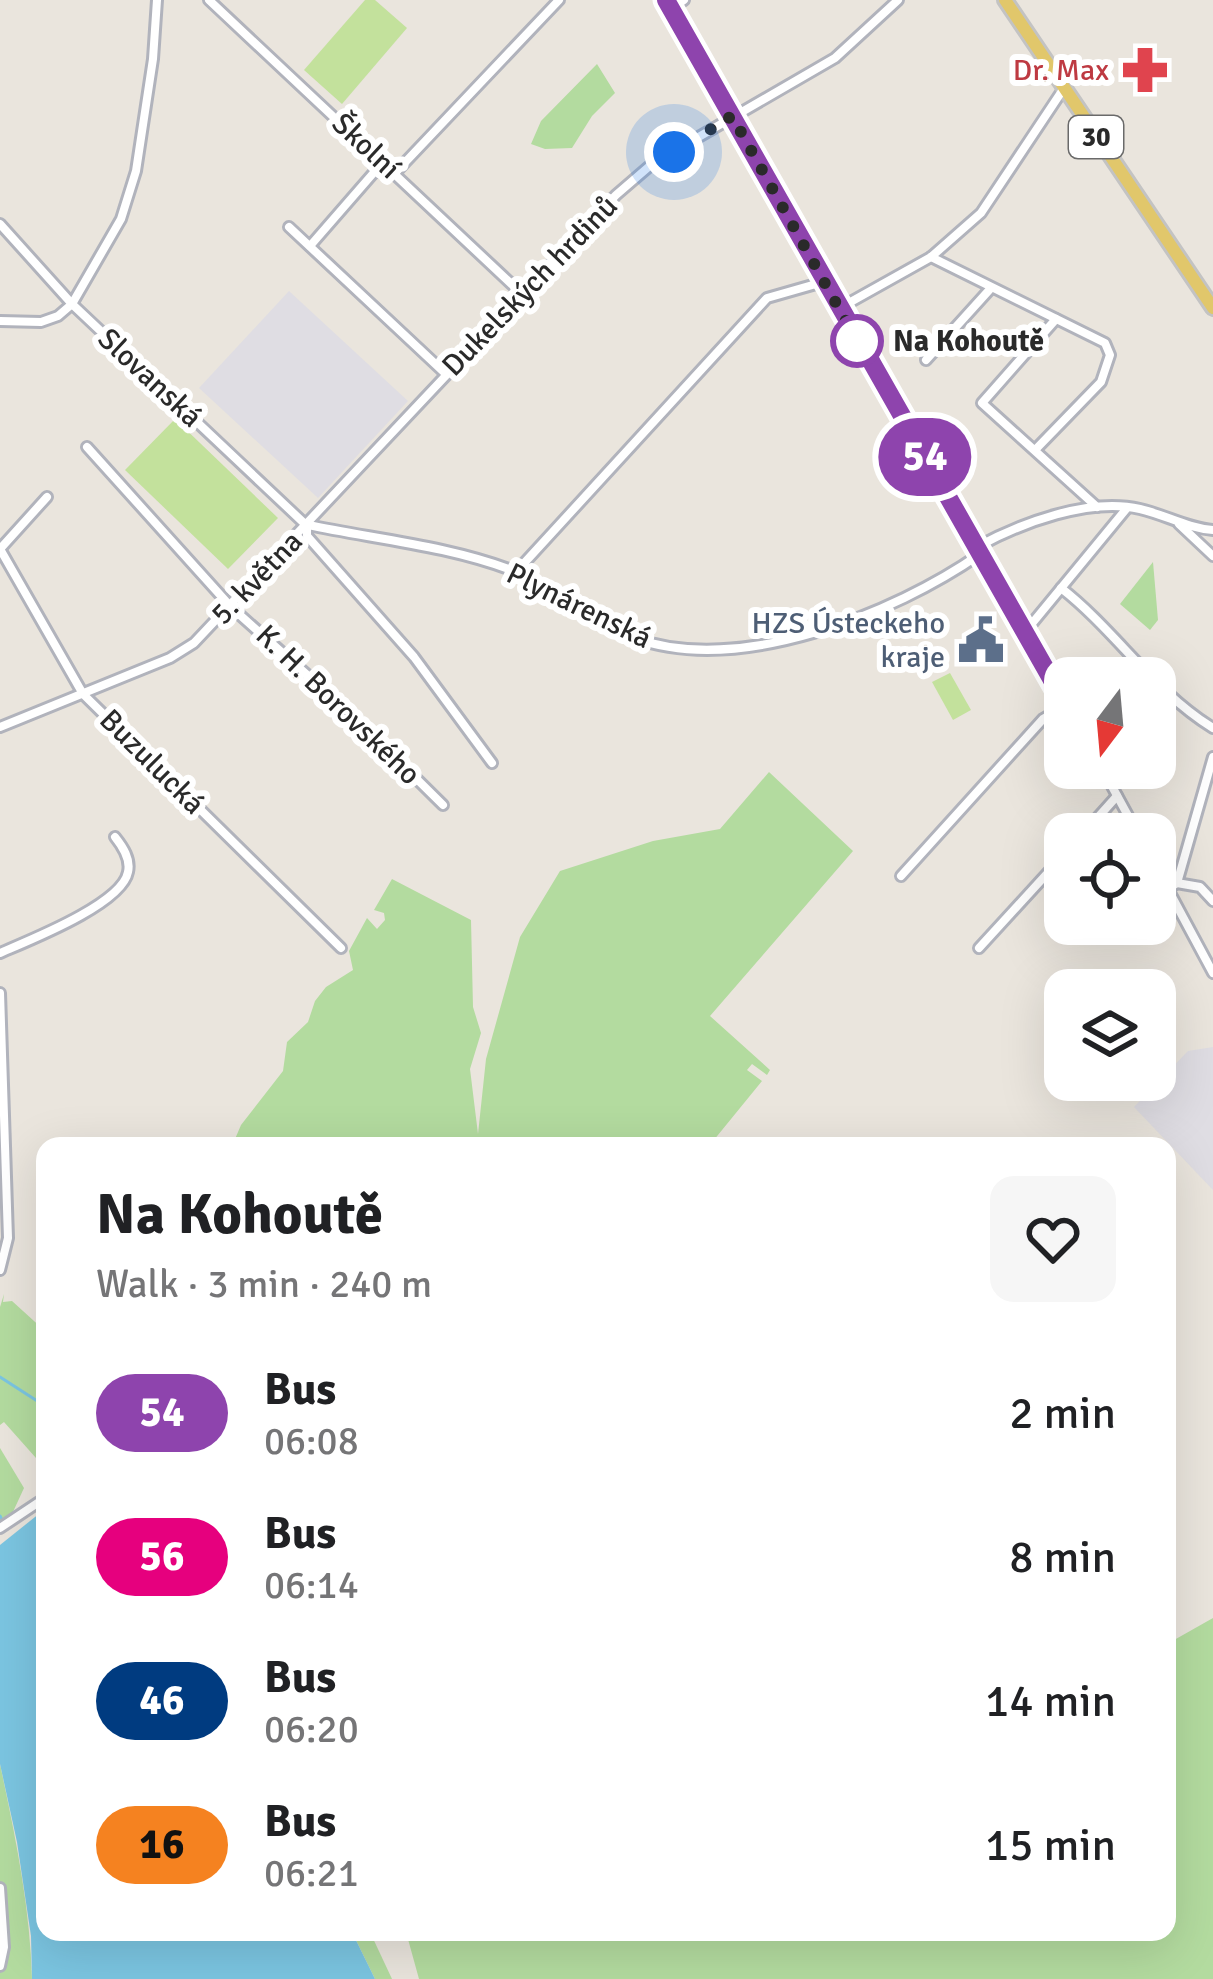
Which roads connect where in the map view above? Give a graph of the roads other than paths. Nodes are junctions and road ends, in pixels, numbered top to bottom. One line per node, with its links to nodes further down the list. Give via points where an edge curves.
1 (157, 0): 21 (street, via 136,171 121,219)
2 (209, 0): 9 (street, Školní)
3 (230, 0): 9 (street)
4 (559, 0): 13 (street)
5 (684, 0): 8 (street)
6 (898, 0): 11 (street, Dukelských hrdinů, via 835,58)
7 (1005, 0): 10 (main road, 30)
8 (669, 4): 11 (street)
9 (220, 11): 12 (street, Školní)
10 (1064, 88): 17 (street, via 981,213); 22 (main road, 30)
11 (732, 116): 18 (street); 20 (street, Dukelských hrdinů, via 652,164)
12 (383, 162): 13 (street, Školní); 16 (street)
13 (395, 173): 20 (street, Školní)
14 (0, 224): 21 (street, Slovanská)
15 (289, 227): 16 (street)
16 (310, 246): 27 (street)
17 (931, 257): 19 (street); 23 (street)
18 (824, 282): 23 (street); 39 (street, via 766,298)
19 (991, 288): 24 (street); 26 (street)
20 (520, 293): 27 (street, Dukelských hrdinů)
21 (72, 304): 25 (street, via 41,322); 34 (street, Slovanská)
22 (1213, 308)
23 (838, 309): 37 (street)
24 (1055, 319): 29 (street, via 982,403); 29 (street, via 1105,343 1108,370)
25 (0, 321)
26 (926, 360)
27 (446, 374): 34 (street, Dukelských hrdinů)
28 (87, 447): 41 (street, K. H. Borovského)
29 (1035, 450): 31 (street)
30 (47, 497): 36 (street)
31 (1097, 507): 32 (street, Plynárenská); 37 (street, Plynárenská)
32 (1128, 507): 33 (street, Plynárenská); 40 (street)
33 (1178, 523): 35 (street, Plynárenská); 38 (street, Plynárenská)
34 (306, 525): 39 (street, Plynárenská); 41 (street, 5. května); 49 (street, 5. května)
35 (1213, 530)
36 (0, 549): 44 (street, Buzulucká)
37 (979, 550): 39 (street, Plynárenská, via 944,579 880,609 783,640 690,648 632,638); 42 (street)
38 (1213, 556)
39 (516, 572)
40 (1061, 588): 42 (street); 47 (street)
41 (231, 607): 44 (street, 5. května, via 182,652); 52 (street, K. H. Borovského)
42 (1025, 632): 43 (street)
43 (1044, 666)
44 (83, 694): 46 (street, 5. května); 62 (street, Buzulucká)
45 (1044, 718): 56 (street)
46 (0, 727)
47 (1213, 728)
48 (1213, 757): 57 (street)
49 (492, 763)
50 (1114, 789): 51 (street)
51 (1118, 796): 53 (street); 54 (street)
52 (443, 805)
53 (1102, 813)
54 (1127, 813)
55 (115, 837): 64 (street, via 130,868 122,887)
56 (901, 876)
57 (1176, 876)
58 (1044, 877): 63 (street)
59 (1176, 886): 61 (street, via 1199,887)
60 (1176, 893): 65 (street)
61 (1213, 901)
62 (341, 948)
63 (979, 948)
64 (0, 953)
65 (1213, 973)
66 (0, 993): 67 (street, via 8,1238)
67 (0, 1270)
68 (36, 1504): 69 (street)
69 (0, 1528)
70 (0, 1888): 71 (street)
71 (0, 1966)

